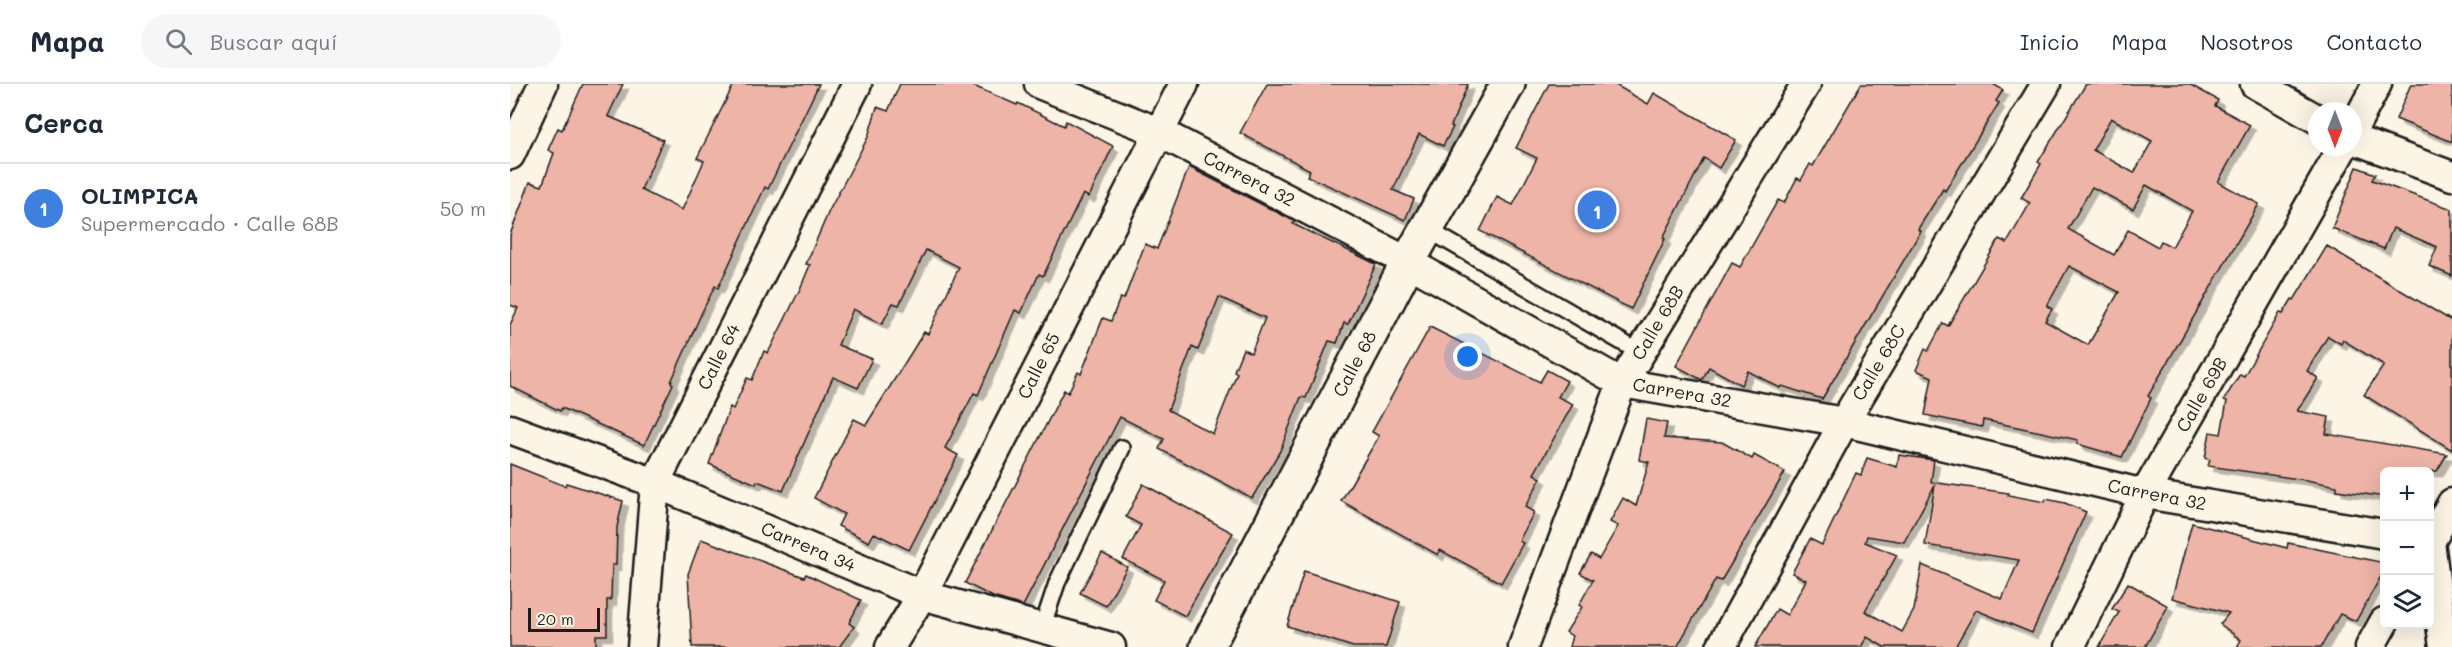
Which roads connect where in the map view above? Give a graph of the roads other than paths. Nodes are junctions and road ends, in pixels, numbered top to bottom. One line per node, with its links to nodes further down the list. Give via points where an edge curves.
1 (543, 84): 14 (street)
2 (857, 84): 24 (street, Calle 64)
3 (1039, 84): 12 (street, Carrera 32)
4 (1184, 84): 12 (street, Calle 65)
5 (1508, 84): 17 (street, Calle 68)
6 (1806, 84): 19 (street, Calle 68B)
7 (2046, 84): 21 (street, Calle 68C)
8 (2255, 84): 11 (street)
9 (2377, 84): 10 (street)
10 (2362, 112)
11 (2308, 114)
12 (1159, 132): 18 (street, Carrera 32); 32 (street, Calle 65)
13 (2362, 142): 16 (street)
14 (510, 154)
15 (2338, 156): 25 (street, Calle 69B)
16 (2452, 176)
17 (1427, 229): 18 (street, Calle 68); 19 (lane)
18 (1408, 262): 20 (street, Carrera 32); 38 (street, Calle 68)
19 (1640, 352): 20 (street, Calle 68B)
20 (1622, 383): 21 (street, Carrera 32); 39 (street, Calle 68B)
21 (1844, 422): 25 (street, Carrera 32); 40 (street, Calle 68C)
22 (510, 429): 24 (street, Carrera 34)
23 (1122, 448): 33 (lane, via 1057,583)
24 (655, 483): 32 (street, Carrera 34); 35 (street, Calle 64)
25 (2145, 494): 27 (street, Carrera 32); 41 (street, Calle 69B)
26 (2452, 503): 28 (street)
27 (2380, 533)
28 (2434, 535)
29 (2452, 540): 30 (street)
30 (2434, 542)
31 (2434, 572): 43 (street)
32 (922, 595): 33 (street, Carrera 34); 36 (street, Calle 65)
33 (1042, 628): 37 (street, Carrera 34)
34 (2381, 629): 42 (street)
35 (642, 647)
36 (890, 647)
37 (1112, 647)
38 (1208, 647)
39 (1522, 647)
40 (1721, 647)
41 (2070, 647)
42 (2370, 647)
43 (2444, 647)

